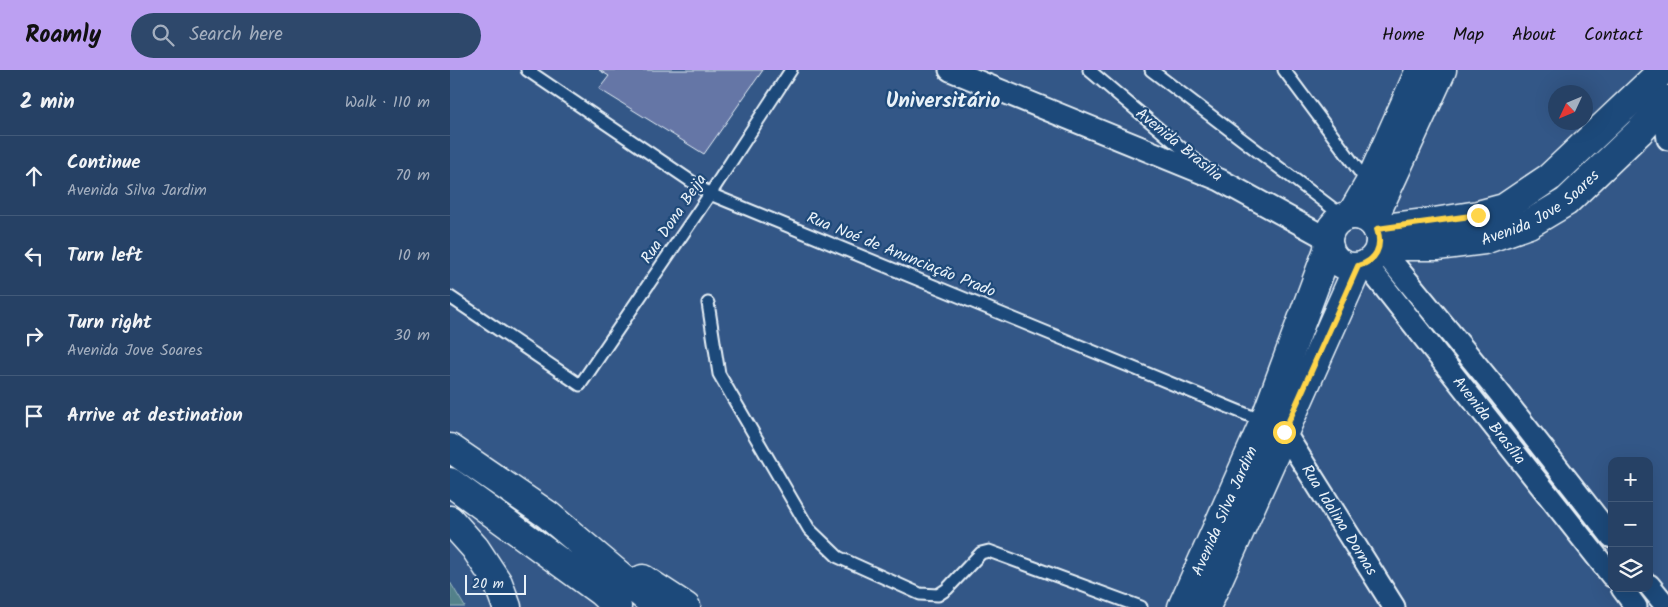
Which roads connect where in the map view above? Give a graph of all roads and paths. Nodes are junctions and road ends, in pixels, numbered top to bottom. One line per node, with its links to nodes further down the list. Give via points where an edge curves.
1 (527, 70): 14 (lane, Rua Noé de Anunciação Prado)
2 (791, 70): 14 (lane, Rua Dona Beija)
3 (950, 70): 12 (street)
4 (1089, 70): 12 (lane, Avenida Brasília)
5 (1151, 70): 15 (lane, Avenida Brasília)
6 (1284, 70): 13 (lane)
7 (1420, 70): 13 (main road, Avenida Silva Jardim)
8 (1442, 70): 15 (main road, Avenida Silva Jardim)
9 (1660, 71): 10 (street); 15 (main road, Avenida Jove Soares, via 1550,177 1504,208)
10 (1666, 102): 11 (street); 15 (main road, Avenida Jove Soares, via 1566,202 1529,224 1484,240 1446,245 1394,246)
11 (1668, 139)
12 (1220, 180): 16 (street, Avenida Brasília)
13 (1369, 184): 15 (main road, Avenida Silva Jardim)
14 (710, 194): 17 (lane, Rua Dona Beija, via 580,385); 21 (lane, Rua Noé de Anunciação Prado)
15 (1366, 238): 16 (main road, Avenida Silva Jardim, via 1333,226); 16 (main road, via 1343,264 1332,254); 19 (street, Avenida Brasília); 20 (street, Avenida Brasília); 21 (main road, Avenida Silva Jardim)
16 (1329, 243): 21 (main road, Avenida Silva Jardim)
17 (450, 297)
18 (708, 303): 34 (lane, via 719,374 809,529 838,557 920,594 938,595 948,589 981,553 989,551)
19 (1497, 390): 20 (street); 26 (street, Avenida Brasília)
20 (1477, 406): 27 (street, Avenida Brasília)
21 (1274, 427): 35 (main road, Avenida Silva Jardim); 36 (main road, Avenida Silva Jardim); 37 (street, Rua Idalina Dornas)
22 (450, 448): 24 (main road)
23 (450, 482): 31 (main road)
24 (548, 515): 32 (main road); 33 (main road)
25 (450, 520): 30 (main road, via 475,548 498,582)
26 (1608, 532)
27 (1608, 571)
28 (1653, 590): 39 (street)
29 (1625, 592): 38 (street)
30 (507, 607)
31 (617, 607)
32 (657, 607)
33 (686, 607)
34 (1140, 607)
35 (1182, 607)
36 (1206, 607)
37 (1394, 607)
38 (1636, 607)
39 (1667, 607)

